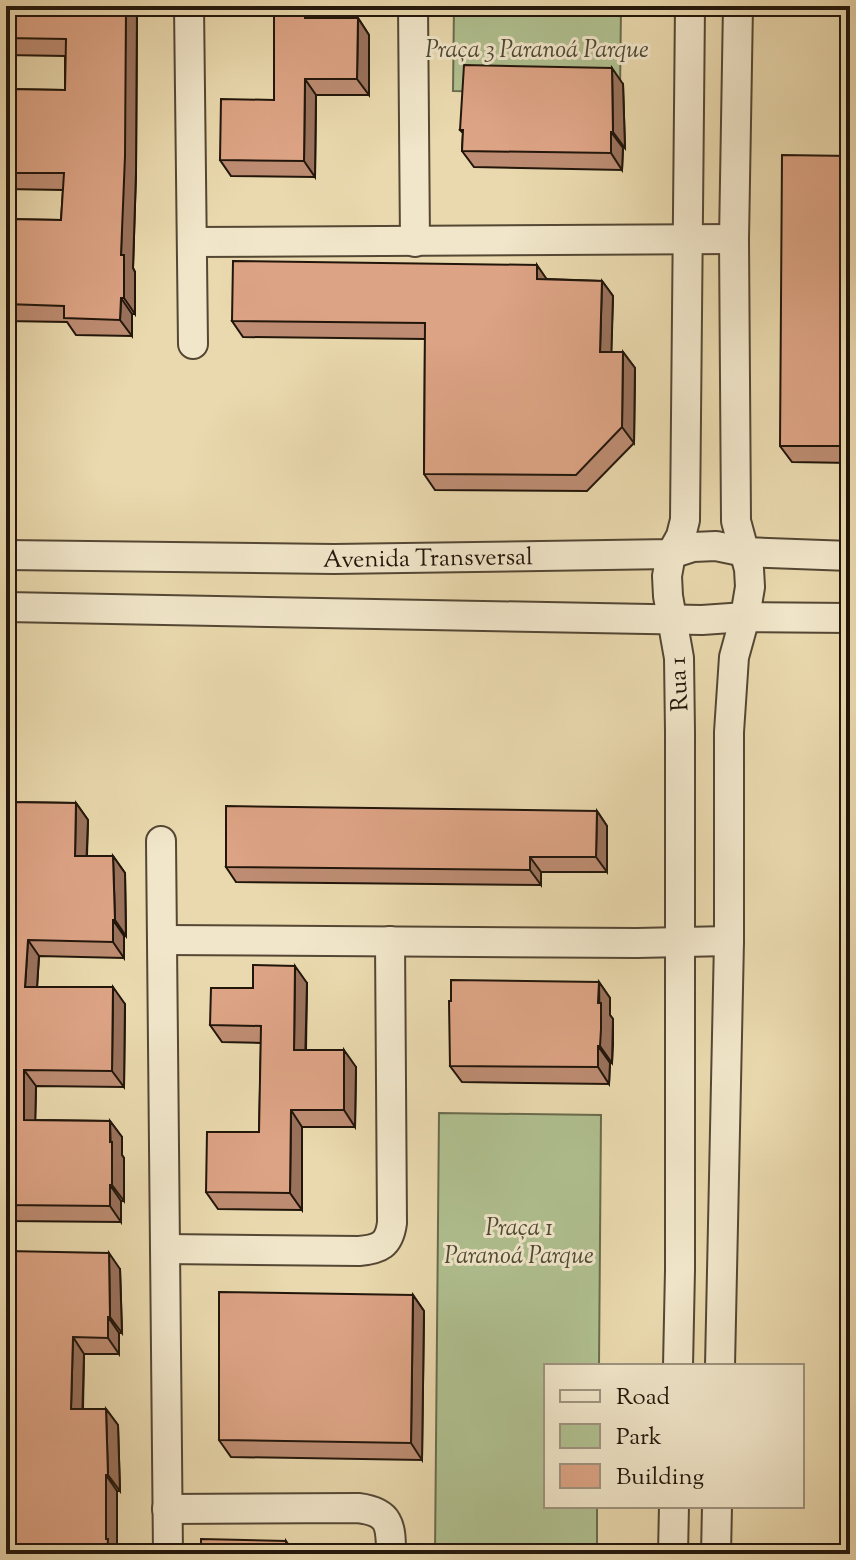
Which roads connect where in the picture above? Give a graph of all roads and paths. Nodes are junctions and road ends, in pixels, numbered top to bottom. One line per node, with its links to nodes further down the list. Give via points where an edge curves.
1 (189, 6): 7 (street)
2 (413, 6): 8 (street)
3 (690, 6): 5 (street, Rua 1)
4 (738, 6): 6 (street)
5 (688, 238): 6 (street); 8 (street); 11 (street, Rua 1, via 685,520)
6 (734, 239): 10 (street, via 736,521)
7 (192, 242): 8 (street); 9 (street)
8 (415, 242)
9 (193, 344)
10 (745, 552): 11 (street, Avenida Transversal, via 716,546); 13 (street, Avenida Transversal); 15 (street, via 750,587)
11 (671, 554): 12 (street, Avenida Transversal, via 334,559); 17 (street, Rua 1, via 667,576)
12 (6, 555)
13 (850, 556)
14 (6, 607): 17 (street)
15 (745, 617): 16 (street); 17 (street); 21 (street, via 734,657 729,732)
16 (850, 618)
17 (672, 619): 22 (street, Rua 1, via 679,658)
18 (161, 841): 19 (street)
19 (162, 940): 20 (street); 23 (street)
20 (390, 941): 22 (street); 23 (street, via 390,1236 384,1244 359,1251)
21 (729, 941): 22 (street); 25 (street)
22 (681, 943): 24 (street, Rua 1)
23 (165, 1249): 28 (street)
24 (678, 1364)
25 (720, 1364)
26 (674, 1508): 31 (street)
27 (717, 1508): 32 (street)
28 (167, 1509): 29 (street); 30 (street, via 372,1510 389,1524)
29 (168, 1554)
30 (391, 1554)
31 (673, 1554)
32 (716, 1554)

